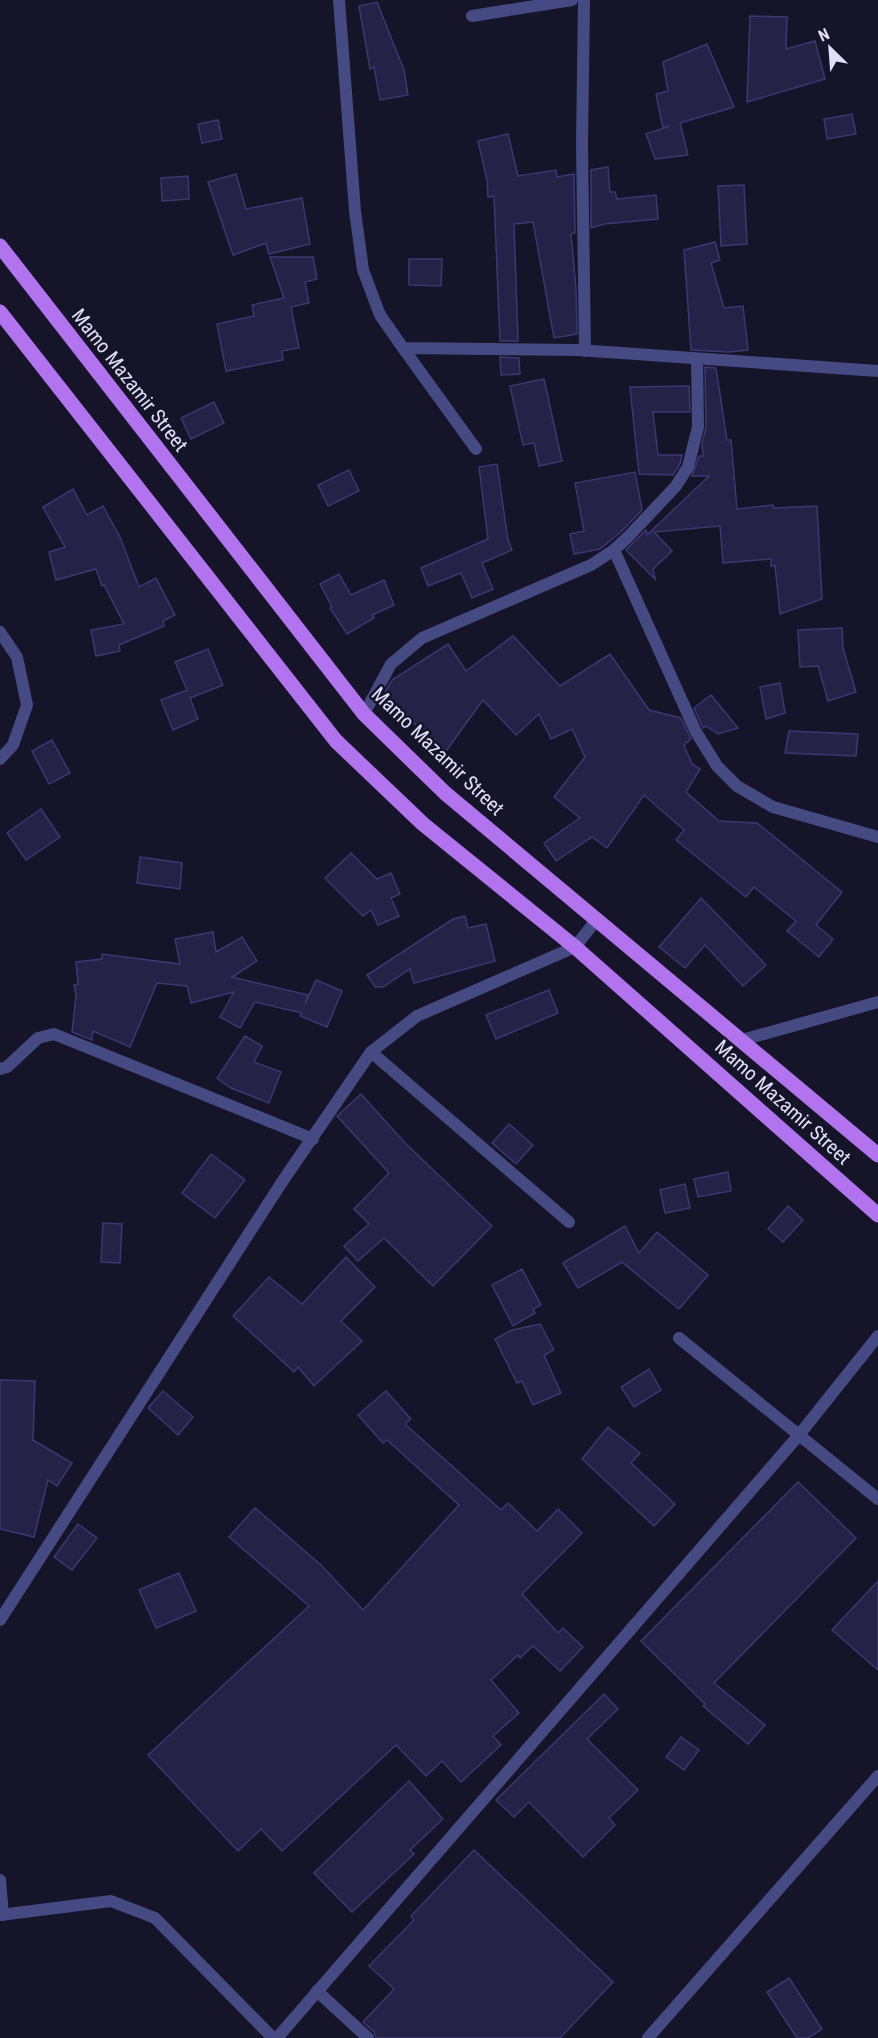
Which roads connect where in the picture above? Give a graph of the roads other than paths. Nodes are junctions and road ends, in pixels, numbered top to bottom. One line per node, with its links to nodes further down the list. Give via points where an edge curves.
1 (339, 0): 7 (street, via 363,270 380,315)
2 (572, 0): 4 (street)
3 (584, 0): 8 (street)
4 (472, 16)
5 (0, 246): 14 (main road, Mamo Mazamir Street)
6 (0, 312): 18 (main road, Mamo Mazamir Street, via 336,741 423,824)
7 (403, 348): 8 (street); 11 (street)
8 (585, 351): 9 (street)
9 (697, 359): 10 (street); 12 (street, via 698,427 688,467 676,486)
10 (878, 371)
11 (476, 448)
12 (614, 550): 14 (street, via 581,569 422,638 392,664); 16 (street, via 696,732 717,766 737,786 774,807)
13 (0, 632): 15 (street, via 17,657 27,705 12,745)
14 (364, 714): 17 (main road, Mamo Mazamir Street, via 445,793)
15 (0, 759)
16 (878, 837)
17 (597, 919): 18 (street); 20 (main road, Mamo Mazamir Street)
18 (575, 947): 21 (street, via 417,1016); 25 (main road, Mamo Mazamir Street)
19 (878, 1002): 20 (street)
20 (742, 1040): 24 (main road, Mamo Mazamir Street)
21 (371, 1052): 23 (street); 26 (street)
22 (0, 1069): 23 (street, via 8,1067 38,1038 54,1034)
23 (313, 1139): 31 (street)
24 (878, 1155)
25 (878, 1215)
26 (569, 1222)
27 (878, 1336): 29 (street)
28 (679, 1338): 29 (street)
29 (799, 1435): 30 (street); 35 (street)
30 (878, 1499)
31 (0, 1620)
32 (878, 1776): 38 (street)
33 (0, 1880): 34 (street)
34 (2, 1915): 36 (street, via 111,1901 155,1918)
35 (317, 1991): 36 (street); 37 (street)
36 (275, 2038)
37 (368, 2038)
38 (648, 2038)

